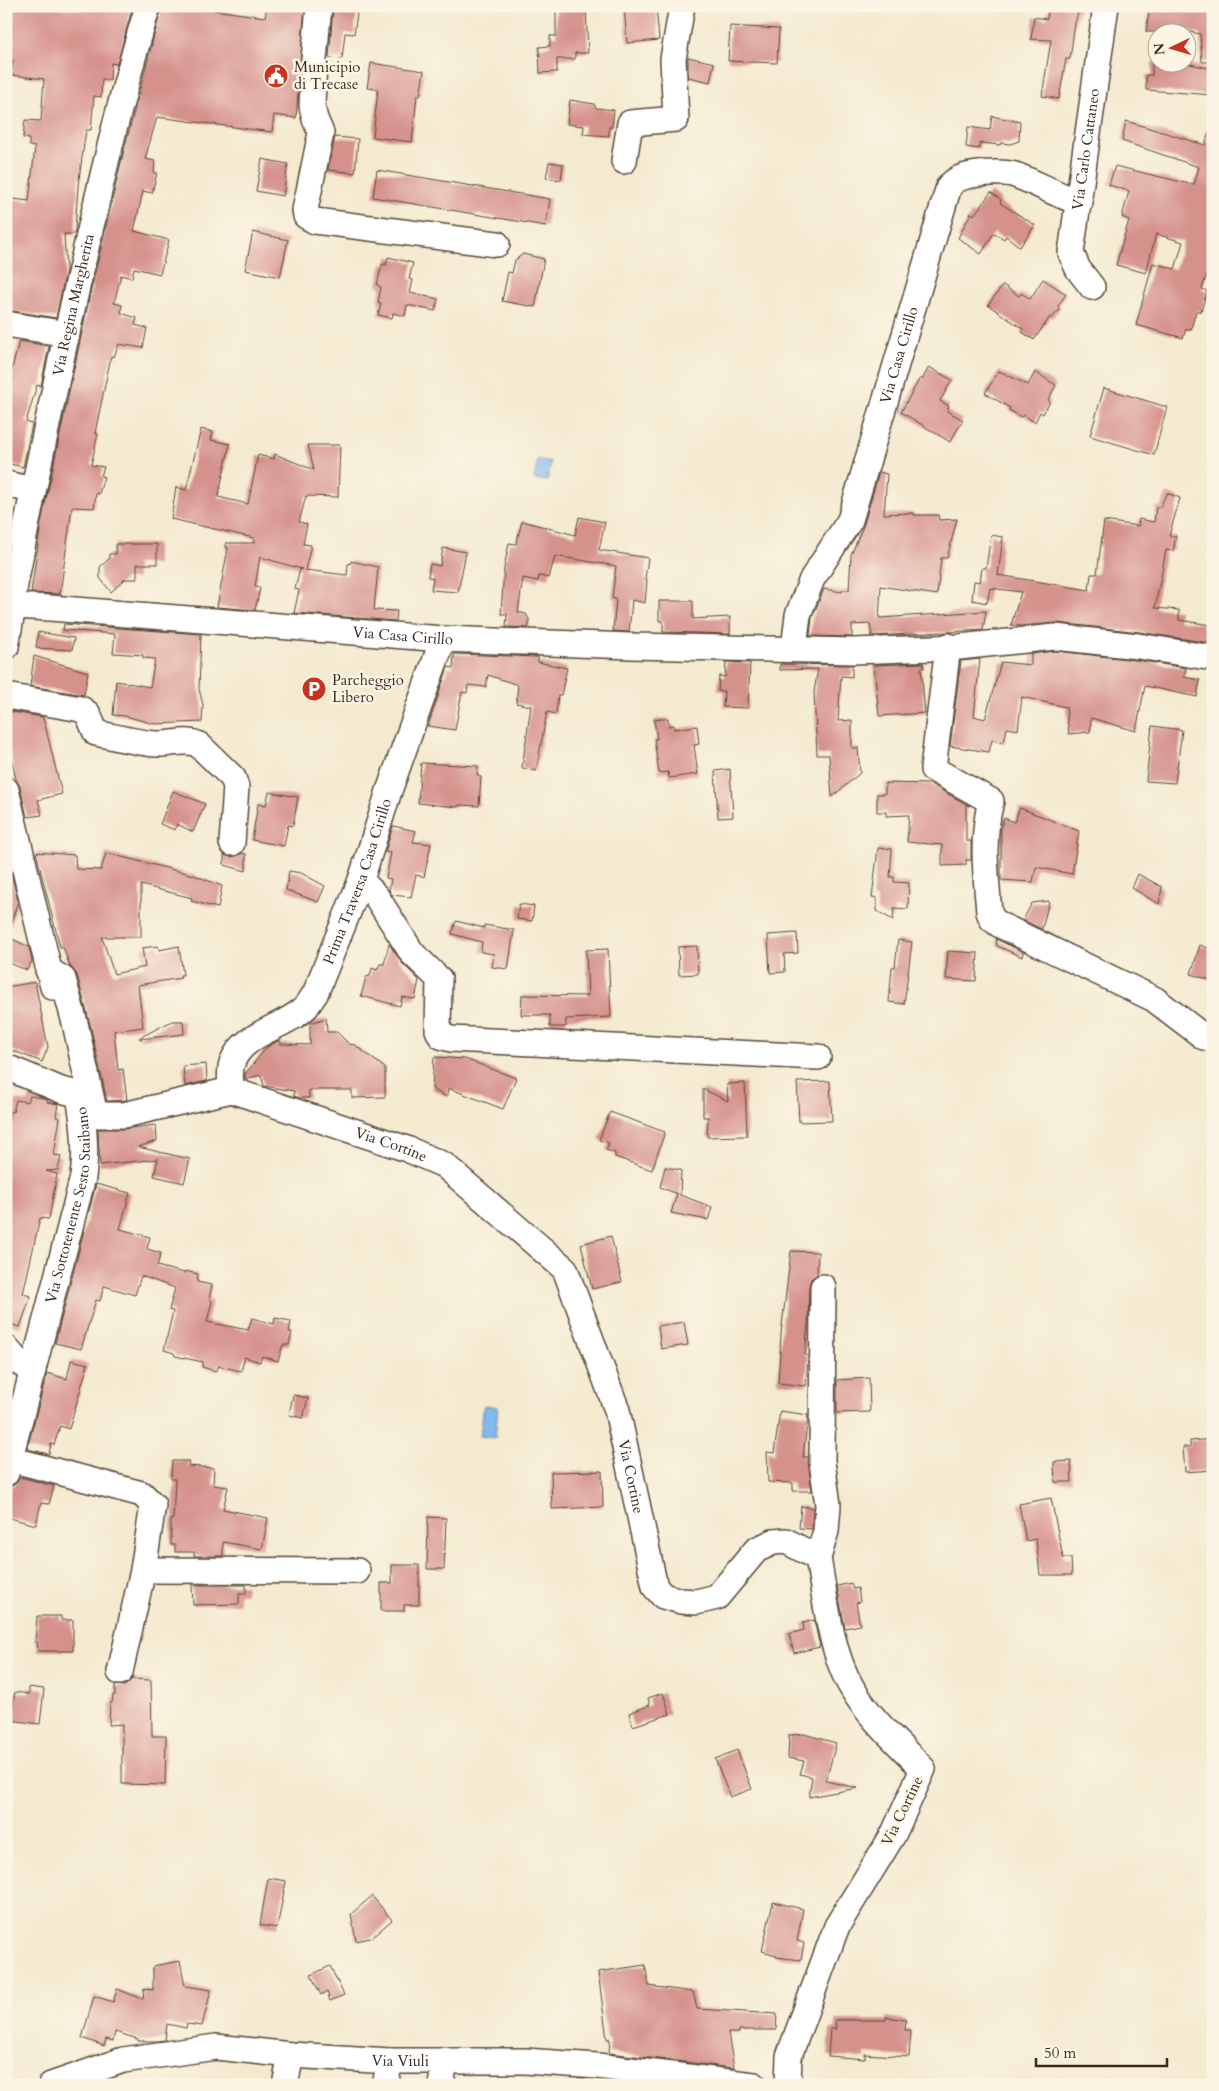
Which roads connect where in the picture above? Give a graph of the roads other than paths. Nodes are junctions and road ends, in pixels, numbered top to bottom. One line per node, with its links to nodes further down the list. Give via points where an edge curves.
1 (148, 6): 10 (street, Via Regina Margherita, via 114,125)
2 (319, 6): 7 (street, via 312,106 322,133 306,216 315,221)
3 (682, 6): 5 (street, via 673,59 676,118 630,123)
4 (1106, 6): 6 (street, Via Carlo Cattaneo)
5 (624, 161)
6 (1080, 202): 8 (street, Via Carlo Cattaneo, via 1071,253); 17 (street, Via Casa Cirillo, via 1014,174 977,174 957,179 949,186 850,520 812,579 798,615)
7 (497, 244)
8 (1092, 287)
9 (6, 324): 10 (street)
10 (67, 334): 12 (street, Via Regina Margherita)
11 (6, 484): 12 (street)
12 (32, 490): 13 (street, Via Regina Margherita)
13 (13, 606): 14 (street, Via Casa Cirillo); 16 (street)
14 (443, 639): 17 (street, Via Casa Cirillo); 22 (street, Prima Traversa Casa Cirillo)
15 (948, 646): 17 (street, Via Casa Cirillo, via 854,651); 18 (street, Via Casa Cirillo, via 1055,637); 24 (street, via 932,769 991,802 984,852 992,919 1154,1000 1204,1037)
16 (6, 647)
17 (794, 649)
18 (1213, 658)
19 (6, 696): 21 (street, via 81,709 88,714 96,733 143,743 193,742 199,745 233,778 236,787)
20 (6, 790): 23 (street, Via Sottotenente Sesto Staibano)
21 (232, 843)
22 (361, 880): 25 (street, via 376,896 412,953 439,979 438,1030 441,1036); 27 (street, Prima Traversa Casa Cirillo, via 315,994 292,1017 247,1042 238,1052 232,1062)
23 (48, 970): 27 (street, via 62,979 95,1115 124,1115); 28 (street, Via Sottotenente Sesto Staibano, via 64,1024)
24 (1213, 1038)
25 (818, 1057)
26 (6, 1067): 28 (street)
27 (231, 1090): 33 (street, Via Cortine, via 444,1164 565,1269 617,1410 655,1587 663,1596 696,1602 717,1597 756,1550 773,1542 786,1541)
28 (78, 1094): 31 (street, Via Sottotenente Sesto Staibano, via 84,1121 83,1177)
29 (823, 1287): 33 (street, via 822,1462 828,1505 826,1531)
30 (6, 1348): 31 (street, via 18,1362)
31 (32, 1371): 32 (street, Via Sottotenente Sesto Staibano)
32 (8, 1466): 34 (street, via 142,1494 153,1505)
33 (818, 1558): 45 (street, Via Cortine, via 826,1609 840,1662 851,1687 872,1717 923,1769 893,1835 837,1926 789,2056)
34 (143, 1570): 35 (street); 36 (street)
35 (358, 1570)
36 (120, 1672)
37 (290, 2055): 39 (street, Via Viuli); 40 (street, Via Viuli, via 216,2047 123,2060); 41 (street)
38 (445, 2060): 39 (street, Via Viuli); 43 (street); 44 (street, Via Viuli, via 597,2066)
39 (390, 2061): 42 (street)
40 (51, 2085)
41 (285, 2085)
42 (385, 2085)
43 (441, 2085)
44 (754, 2085)
45 (788, 2085)

